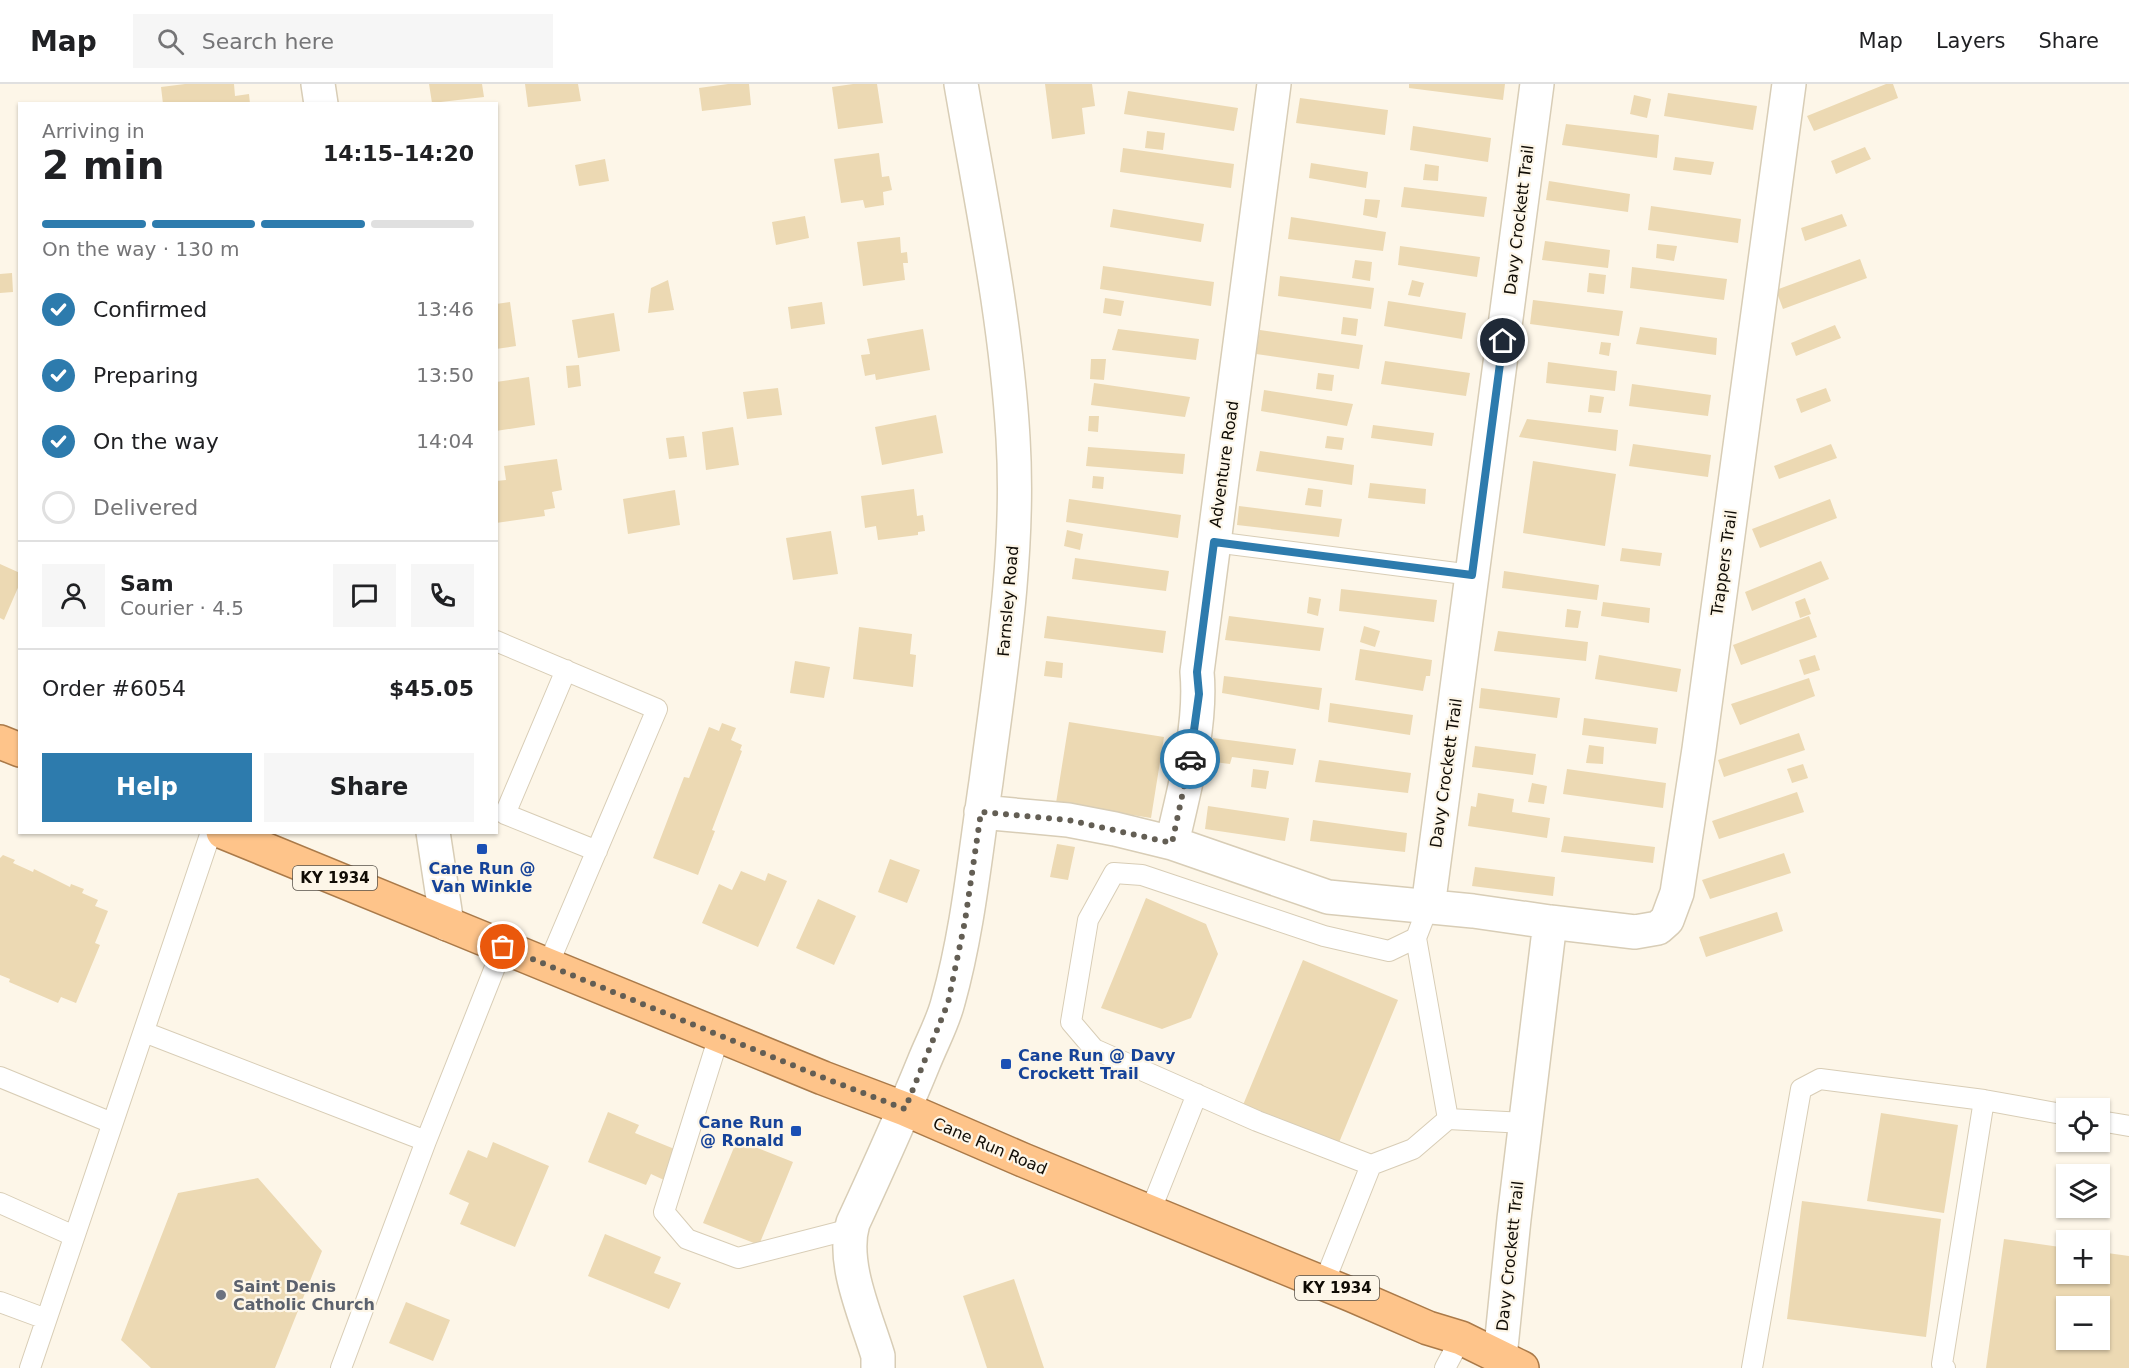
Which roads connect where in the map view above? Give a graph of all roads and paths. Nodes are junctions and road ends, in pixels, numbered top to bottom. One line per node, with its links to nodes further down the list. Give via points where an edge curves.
1 (318, 84): 6 (street)
2 (961, 84): 13 (street, Farnsley Road, via 1005,339 1015,497 1005,643)
3 (1274, 84): 7 (street, Adventure Road)
4 (1537, 84): 8 (street, Davy Crockett Trail)
5 (1789, 84): 20 (street, Trappers Trail, via 1677,893 1667,920 1658,928 1635,932)
6 (321, 102)
7 (1214, 542): 8 (lane); 17 (street, Adventure Road, via 1197,672 1199,694)
8 (1472, 575): 19 (street, Davy Crockett Trail)
9 (498, 642): 10 (lane)
10 (566, 670): 18 (lane, via 657,709); 18 (lane, via 505,814)
11 (0, 742): 12 (highway)
12 (18, 749)
13 (981, 812): 17 (street, via 1068,820); 30 (street, Farnsley Road, via 948,1003)
14 (210, 834): 25 (lane)
15 (228, 834): 21 (highway, Cane Run Road / KY 1934)
16 (433, 834): 21 (street)
17 (1172, 843): 19 (street, via 1328,897)
18 (597, 851): 24 (lane)
19 (1428, 907): 20 (street); 22 (lane)
20 (1550, 922): 34 (street, Davy Crockett Trail)
21 (447, 924): 23 (highway, Cane Run Road / KY 1934)
22 (1416, 938): 28 (lane, via 1389,951 1324,936 1142,875 1114,873 1088,920 1071,1022 1094,1049); 32 (lane)
23 (503, 947): 24 (highway, Cane Run Road / KY 1934); 37 (lane)
24 (548, 965): 26 (highway, Cane Run Road / KY 1934)
25 (144, 1032): 33 (lane); 37 (lane)
26 (719, 1036): 30 (highway, Cane Run Road / KY 1934); 41 (lane, via 664,1212 687,1239 738,1257)
27 (0, 1077): 33 (lane)
28 (1197, 1094): 38 (lane); 40 (lane)
29 (1984, 1100): 31 (lane); 52 (lane, via 1820,1079 1801,1089); 53 (lane, via 1942,1364)
30 (905, 1109): 40 (highway, Cane Run Road / KY 1934); 41 (street, Farnsley Road)
31 (2056, 1113)
32 (1448, 1119): 34 (lane); 38 (lane, via 1413,1149)
33 (112, 1123): 42 (lane)
34 (1526, 1123): 47 (street, Davy Crockett Trail)
35 (2110, 1123): 36 (lane)
36 (2129, 1126)
37 (426, 1141): 49 (lane)
38 (1371, 1165): 43 (lane)
39 (0, 1203): 42 (lane)
40 (1150, 1212): 43 (highway, Cane Run Road / KY 1934)
41 (851, 1229): 50 (street, via 849,1263)
42 (74, 1236): 45 (lane)
43 (1324, 1283): 46 (highway, Cane Run Road / KY 1934, via 1428,1328)
44 (0, 1302): 45 (lane)
45 (46, 1319): 48 (lane)
46 (1461, 1338): 47 (highway, Cane Run Road / KY 1934); 51 (lane)
47 (1511, 1362)
48 (30, 1368)
49 (340, 1368)
50 (879, 1368)
51 (1445, 1368)
52 (1752, 1368)
53 (1945, 1368)

